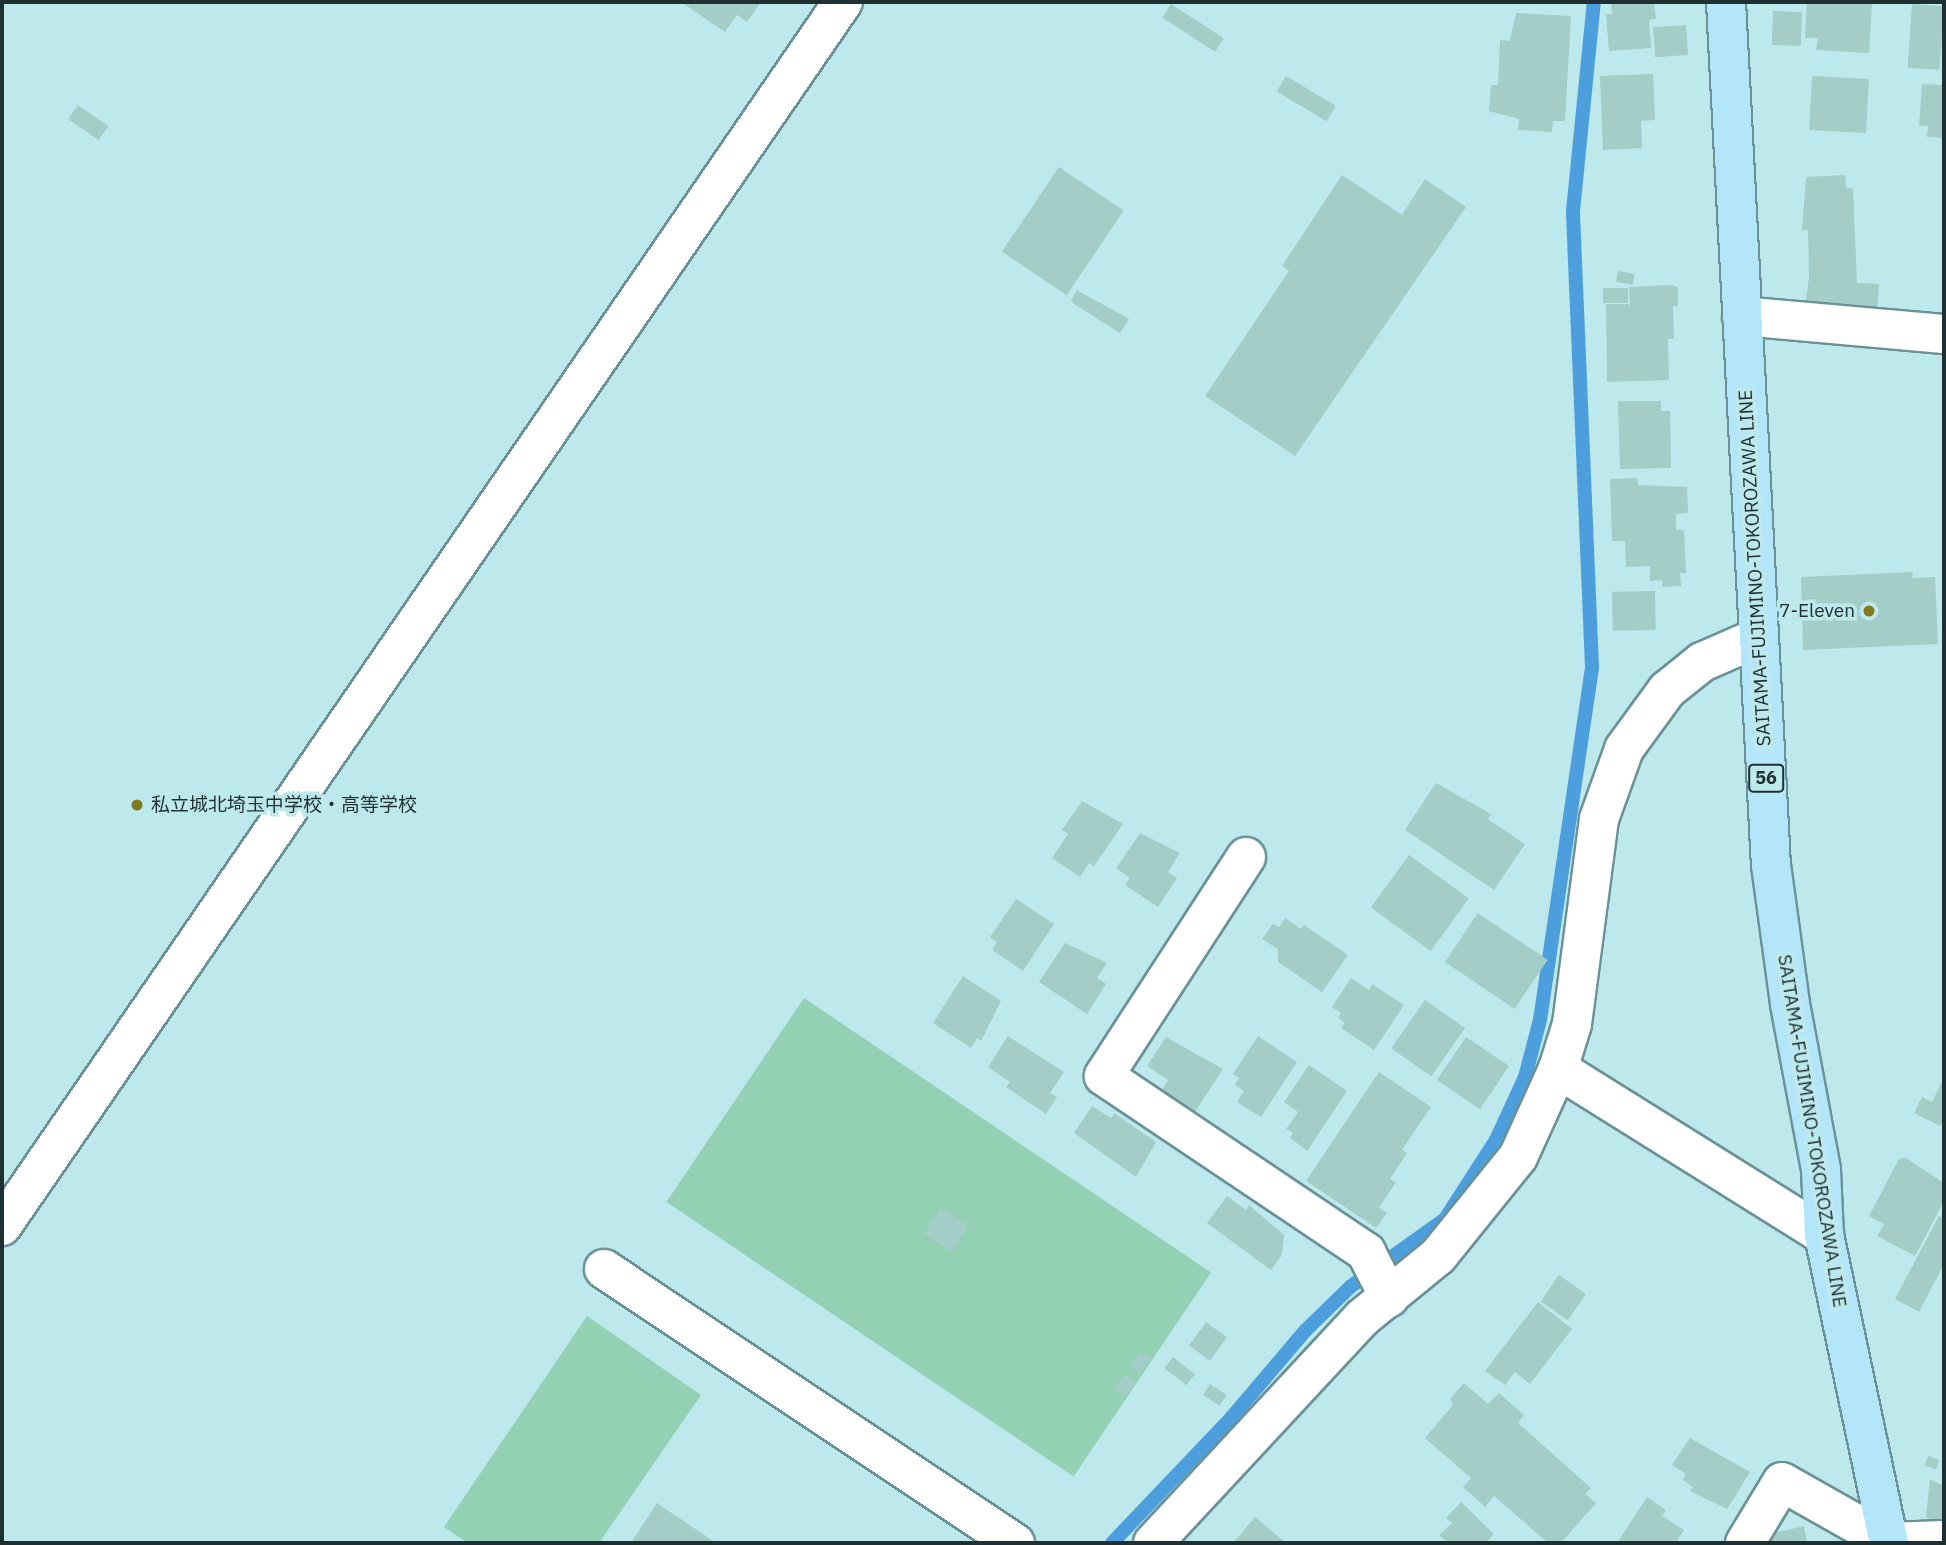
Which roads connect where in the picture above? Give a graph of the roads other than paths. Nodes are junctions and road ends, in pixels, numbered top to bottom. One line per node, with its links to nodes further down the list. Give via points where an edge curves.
1 (843, 2): 8 (street)
2 (1726, 2): 3 (main road, SAITAMA-FUJIMINO-TOKOROZAWA LINE / 56)
3 (1741, 316): 4 (street); 5 (main road, SAITAMA-FUJIMINO-TOKOROZAWA LINE / 56)
4 (1944, 334)
5 (1757, 638): 7 (street, via 1702,662 1667,690 1624,750 1599,819 1572,1024); 9 (main road, SAITAMA-FUJIMINO-TOKOROZAWA LINE / 56, via 1772,865 1790,1004 1821,1170)
6 (1246, 857): 11 (street, via 1104,1076 1366,1252)
7 (1558, 1069): 9 (street); 11 (street, via 1518,1157 1438,1256)
8 (2, 1226)
9 (1824, 1235): 14 (main road, SAITAMA-FUJIMINO-TOKOROZAWA LINE / 56)
10 (604, 1269): 15 (street)
11 (1389, 1297): 13 (street, via 1269,1415)
12 (1944, 1539): 14 (street)
13 (1163, 1540)
14 (1889, 1542): 16 (street, via 1782,1482)
15 (1015, 1543)
16 (1745, 1543)

